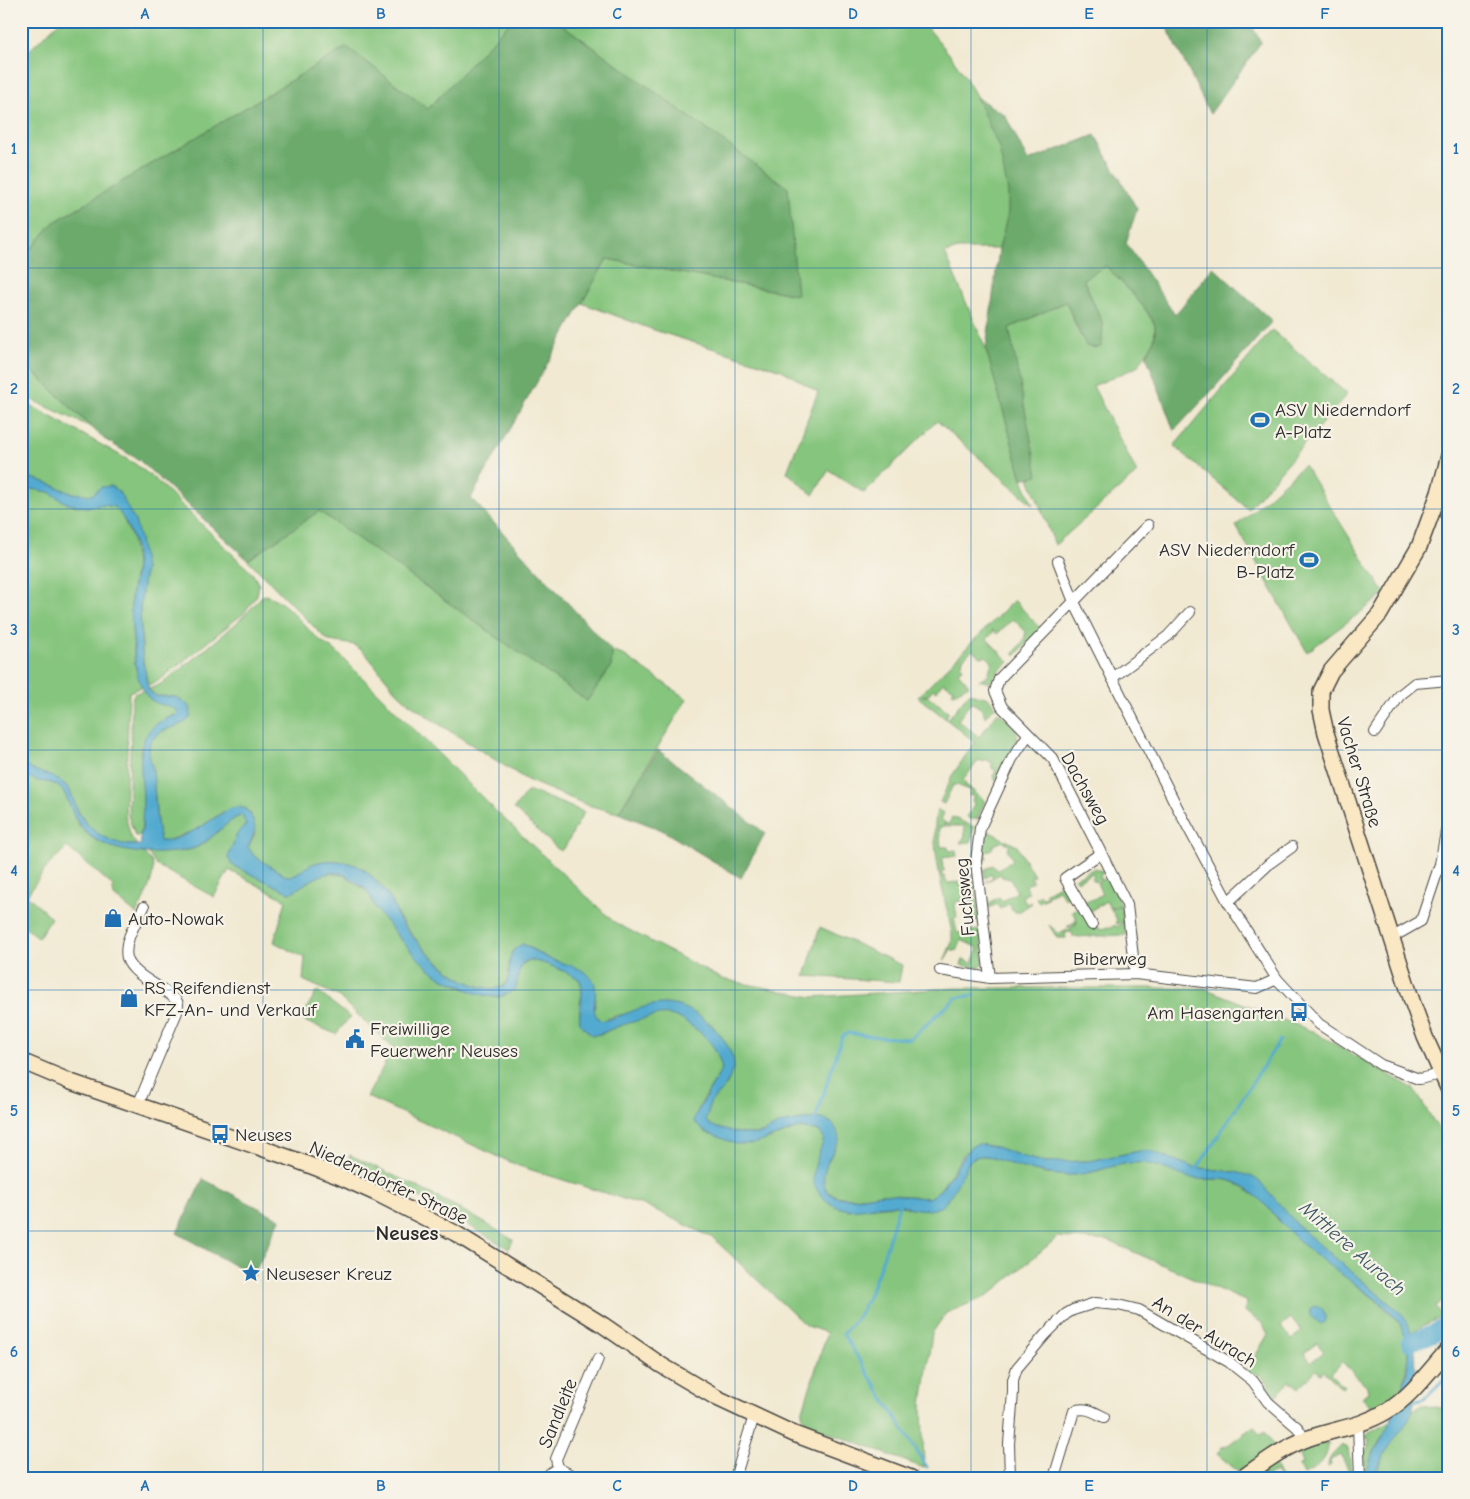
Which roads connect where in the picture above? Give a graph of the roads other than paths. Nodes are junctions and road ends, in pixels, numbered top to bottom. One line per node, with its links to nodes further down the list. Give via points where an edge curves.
1 (1449, 456): 16 (main road, Vacher Straße, via 1419,547 1380,614 1331,671 1320,691 1326,733)
2 (1148, 524): 4 (street)
3 (1058, 562): 4 (street)
4 (1074, 602): 6 (street); 9 (street, Dachsweg, via 1000,679 995,691 1002,707)
5 (1190, 612): 6 (street, via 1168,636)
6 (1112, 678): 13 (street)
7 (1449, 680): 8 (street, via 1415,683 1400,696)
8 (1375, 732)
9 (1028, 735): 12 (street, Dachsweg, via 1053,760); 19 (street, Fuchsweg, via 1012,759 980,828 976,862)
10 (1449, 816): 16 (street, via 1440,864 1421,921)
11 (1292, 847): 13 (street)
12 (1101, 853): 15 (street, via 1064,878); 18 (street, Dachsweg, via 1127,906)
13 (1228, 902): 20 (street)
14 (144, 907): 24 (street, via 130,935 127,957 144,978 174,997 178,1004)
15 (1092, 925)
16 (1391, 938): 22 (main road, Vacher Straße, via 1422,1028)
17 (940, 970): 19 (street, Biberweg)
18 (1135, 974): 19 (street, Biberweg); 20 (street, Biberweg, via 1257,988)
19 (990, 978)
20 (1277, 979): 22 (street, via 1319,1024 1381,1065 1419,1079)
21 (21, 1061): 24 (main road, Niederndorfer Straße)
22 (1445, 1073): 23 (main road, Vacher Straße)
23 (1449, 1090)
24 (138, 1105): 27 (main road, Niederndorfer Straße, via 338,1176 429,1220 603,1325 688,1381)
25 (1449, 1350): 29 (main road, via 1389,1410)
26 (598, 1359): 31 (street, Sandleite, via 556,1459)
27 (754, 1416): 34 (street); 35 (main road, Niederndorfer Straße)
28 (1104, 1417): 37 (street, via 1086,1409 1074,1410)
29 (1358, 1425): 30 (main road); 39 (street)
30 (1304, 1439): 36 (street, An der Aurach, via 1298,1428 1268,1402 1253,1381 1229,1362 1138,1310 1095,1303 1066,1314 1017,1368 1012,1392); 38 (main road, via 1277,1453)
31 (558, 1468): 32 (street, Sandleite); 33 (street)
32 (548, 1478)
33 (576, 1478)
34 (735, 1478)
35 (911, 1478)
36 (1010, 1478)
37 (1054, 1478)
38 (1242, 1478)
39 (1360, 1478)

